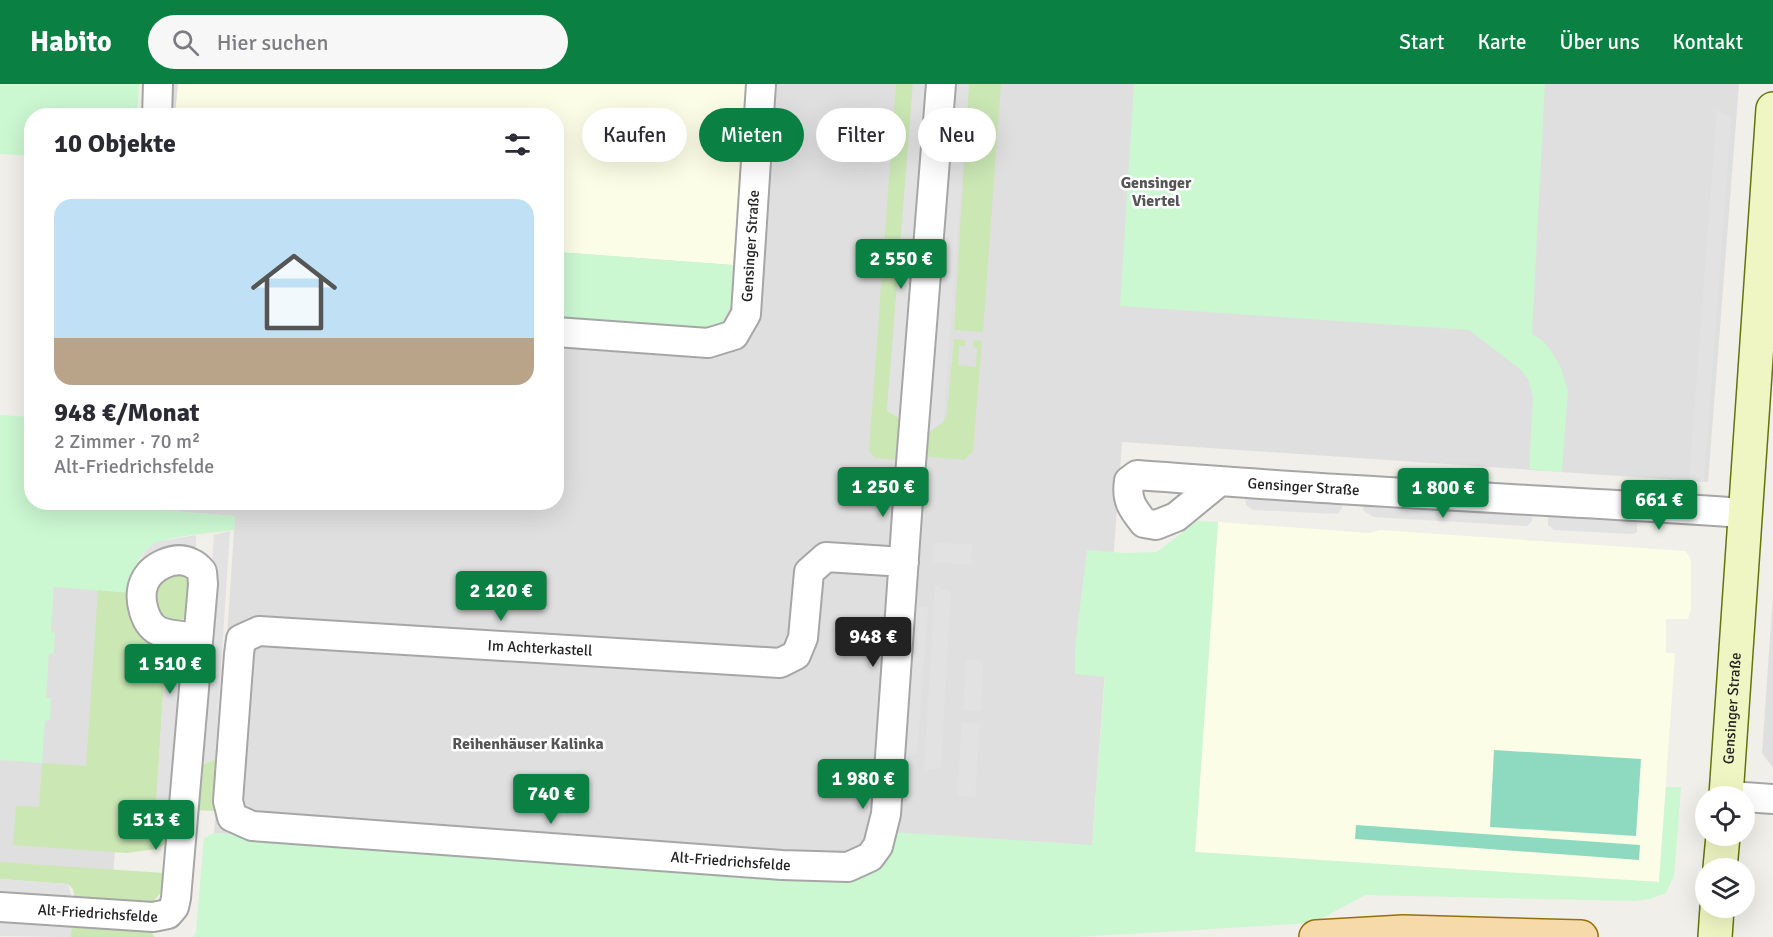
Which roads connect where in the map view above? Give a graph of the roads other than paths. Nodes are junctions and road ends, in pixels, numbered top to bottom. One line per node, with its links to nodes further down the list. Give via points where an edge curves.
1 (158, 84): 4 (street)
2 (761, 84): 6 (street, Gensinger Straße, via 746,314 734,335 708,344)
3 (941, 84): 9 (street, Alt-Friedrichsfelde)
4 (157, 108)
5 (1773, 109): 8 (street, Gensinger Straße)
6 (564, 333)
7 (1220, 481): 8 (street, Gensinger Straße)
8 (1745, 513): 11 (street, Gensinger Straße)
9 (904, 562): 14 (street, Im Achterkastell, via 826,557 809,572 803,638 796,655 780,663 259,632 241,639 228,801); 14 (street, Alt-Friedrichsfelde, via 883,831 870,857 848,867 252,826)
10 (198, 638): 15 (street, Alt-Friedrichsfelde, via 174,907 168,914 153,916)
11 (1734, 786)
12 (1755, 798): 13 (street, Gensinger Straße)
13 (1773, 799)
14 (232, 817)
15 (0, 907)
16 (1717, 918): 19 (street)
17 (1316, 937): 18 (main road, via 1403,932)
18 (1581, 937)
19 (1715, 937)

